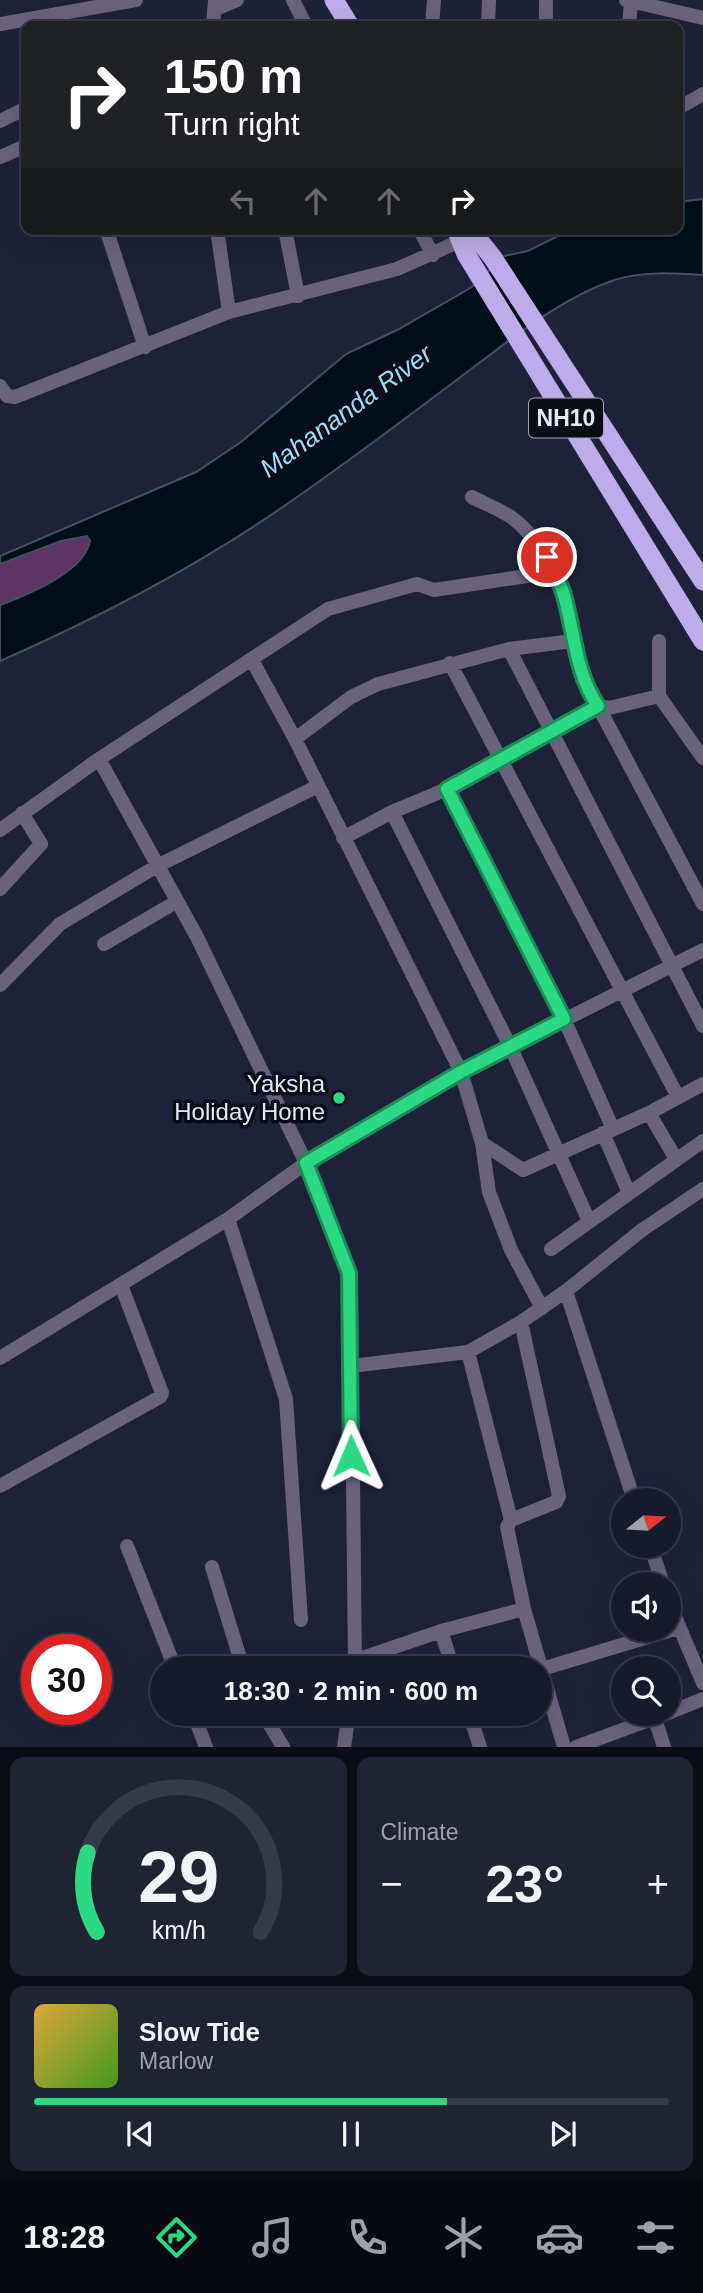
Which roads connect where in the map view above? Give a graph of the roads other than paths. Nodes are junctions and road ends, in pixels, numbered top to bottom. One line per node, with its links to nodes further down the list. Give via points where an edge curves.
1 (136, 0): 18 (street)
2 (237, 0): 9 (street)
3 (293, 0): 12 (street)
4 (334, 0): 13 (highway)
5 (434, 0): 14 (street)
6 (489, 0): 15 (street)
7 (546, 0): 16 (street)
8 (628, 1): 10 (street); 17 (street)
9 (216, 4)
10 (683, 6): 11 (street)
11 (703, 18)
12 (304, 21)
13 (347, 21)
14 (432, 21)
15 (488, 21)
16 (546, 21)
17 (629, 21)
18 (0, 24)
19 (703, 94): 20 (street)
20 (683, 106)
21 (21, 110): 22 (street)
22 (0, 121)
23 (21, 148): 24 (street)
24 (0, 157)
25 (108, 235): 35 (street)
26 (217, 235): 34 (street)
27 (286, 235): 33 (street)
28 (422, 235): 32 (street)
29 (458, 235): 40 (highway, NH10)
30 (471, 235): 32 (street)
31 (475, 235): 39 (highway)
32 (433, 255): 33 (street)
33 (298, 296): 34 (street)
34 (229, 312): 35 (street)
35 (145, 347): 36 (street, via 15,397 7,396)
36 (0, 386)
37 (472, 497): 38 (street, via 512,518 547,557)
38 (553, 572): 41 (street); 44 (street, via 434,590 417,584 334,607)
39 (703, 581)
40 (703, 640)
41 (573, 641): 43 (street); 47 (street, via 586,688)
42 (659, 641): 46 (street)
43 (509, 649): 45 (street); 48 (street)
44 (252, 660): 49 (street); 52 (street)
45 (450, 663): 49 (street, via 351,697); 50 (street)
46 (659, 696): 47 (street, via 609,708); 51 (street)
47 (598, 706): 48 (street); 60 (street)
48 (552, 730): 50 (street); 66 (street)
49 (295, 739): 53 (street)
50 (502, 758): 54 (street); 68 (street)
51 (703, 758)
52 (99, 759): 56 (street); 59 (street)
53 (318, 786): 58 (street); 59 (street)
54 (447, 789): 55 (street); 69 (street)
55 (392, 812): 58 (street); 71 (street)
56 (22, 813): 57 (street); 61 (street, via 41,844)
57 (0, 830)
58 (343, 838): 72 (street)
59 (157, 866): 62 (street); 67 (street, via 60,924)
60 (697, 876): 63 (street)
61 (0, 889)
62 (176, 902): 64 (street); 81 (street)
63 (703, 904)
64 (104, 944)
65 (703, 950): 66 (street)
66 (673, 966): 68 (street); 70 (street)
67 (0, 985)
68 (625, 991): 69 (street); 74 (street)
69 (564, 1019): 71 (street); 76 (street)
70 (703, 1026)
71 (510, 1046): 72 (street); 79 (street)
72 (461, 1072): 78 (street); 81 (street)
73 (702, 1087): 74 (street)
74 (678, 1097): 75 (street)
75 (649, 1113): 76 (street); 80 (street)
76 (608, 1131): 79 (street); 83 (street)
77 (703, 1141): 80 (street)
78 (482, 1143): 79 (street, via 520,1169); 89 (street, via 489,1192 511,1250)
79 (557, 1152): 85 (street)
80 (676, 1160): 83 (street)
81 (306, 1163): 84 (street); 94 (street, via 349,1273)
82 (703, 1189): 88 (street, via 642,1230)
83 (629, 1193): 85 (street)
84 (228, 1219): 87 (street); 101 (street, via 286,1399)
85 (589, 1221): 86 (street)
86 (551, 1249)
87 (121, 1285): 93 (street); 95 (street, via 162,1392 160,1397)
88 (566, 1291): 89 (street); 96 (street)
89 (542, 1308): 90 (street)
90 (521, 1322): 92 (street); 97 (street, via 559,1496 556,1502)
91 (0, 1340): 93 (street)
92 (468, 1352): 94 (street); 97 (street)
93 (2, 1356)
94 (351, 1366): 107 (street)
95 (0, 1486)
96 (630, 1488)
97 (511, 1520): 100 (street, via 507,1528)
98 (127, 1546): 105 (street)
99 (212, 1567): 106 (street)
100 (524, 1609): 102 (street); 110 (street)
101 (301, 1620)
102 (441, 1631): 108 (street); 109 (street)
103 (681, 1635): 112 (street)
104 (632, 1642): 111 (street)
105 (170, 1656)
106 (239, 1656)
107 (355, 1656)
108 (376, 1656)
109 (449, 1656)
110 (538, 1656)
111 (552, 1666)
112 (703, 1683)
113 (703, 1699): 115 (street)
114 (552, 1704): 126 (street)
115 (681, 1708)
116 (198, 1726): 122 (street)
117 (271, 1726): 123 (street)
118 (347, 1726): 124 (street)
119 (473, 1726): 125 (street)
120 (634, 1726): 127 (street)
121 (664, 1726): 128 (street)
122 (206, 1747)
123 (283, 1747)
124 (344, 1747)
125 (480, 1747)
126 (564, 1747)
127 (576, 1747)
128 (664, 1747)

